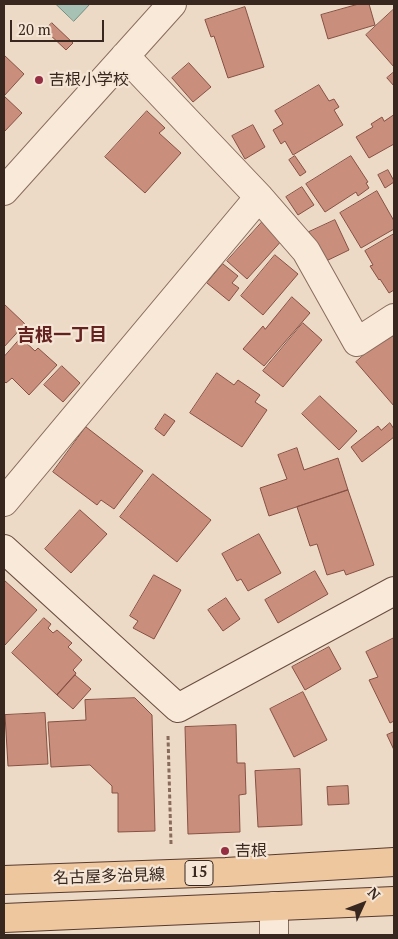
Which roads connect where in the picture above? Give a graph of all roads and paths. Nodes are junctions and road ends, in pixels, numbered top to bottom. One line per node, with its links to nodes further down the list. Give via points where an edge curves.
1 (172, 4): 2 (street)
2 (126, 56): 3 (street); 4 (street)
3 (4, 191)
4 (259, 197): 5 (street, via 306,251 358,342); 6 (street)
5 (394, 318)
6 (4, 502)
7 (4, 549): 9 (street)
8 (394, 591): 9 (street, via 178,708)
9 (167, 698): 11 (path)
10 (394, 862): 11 (main road, 名古屋多治見線 / 15)
11 (172, 874): 12 (main road, 名古屋多治見線 / 15)
12 (4, 880)
13 (394, 901): 14 (main road, 15)
14 (274, 906): 15 (main road, 15); 16 (street)
15 (4, 918)
16 (274, 935)

